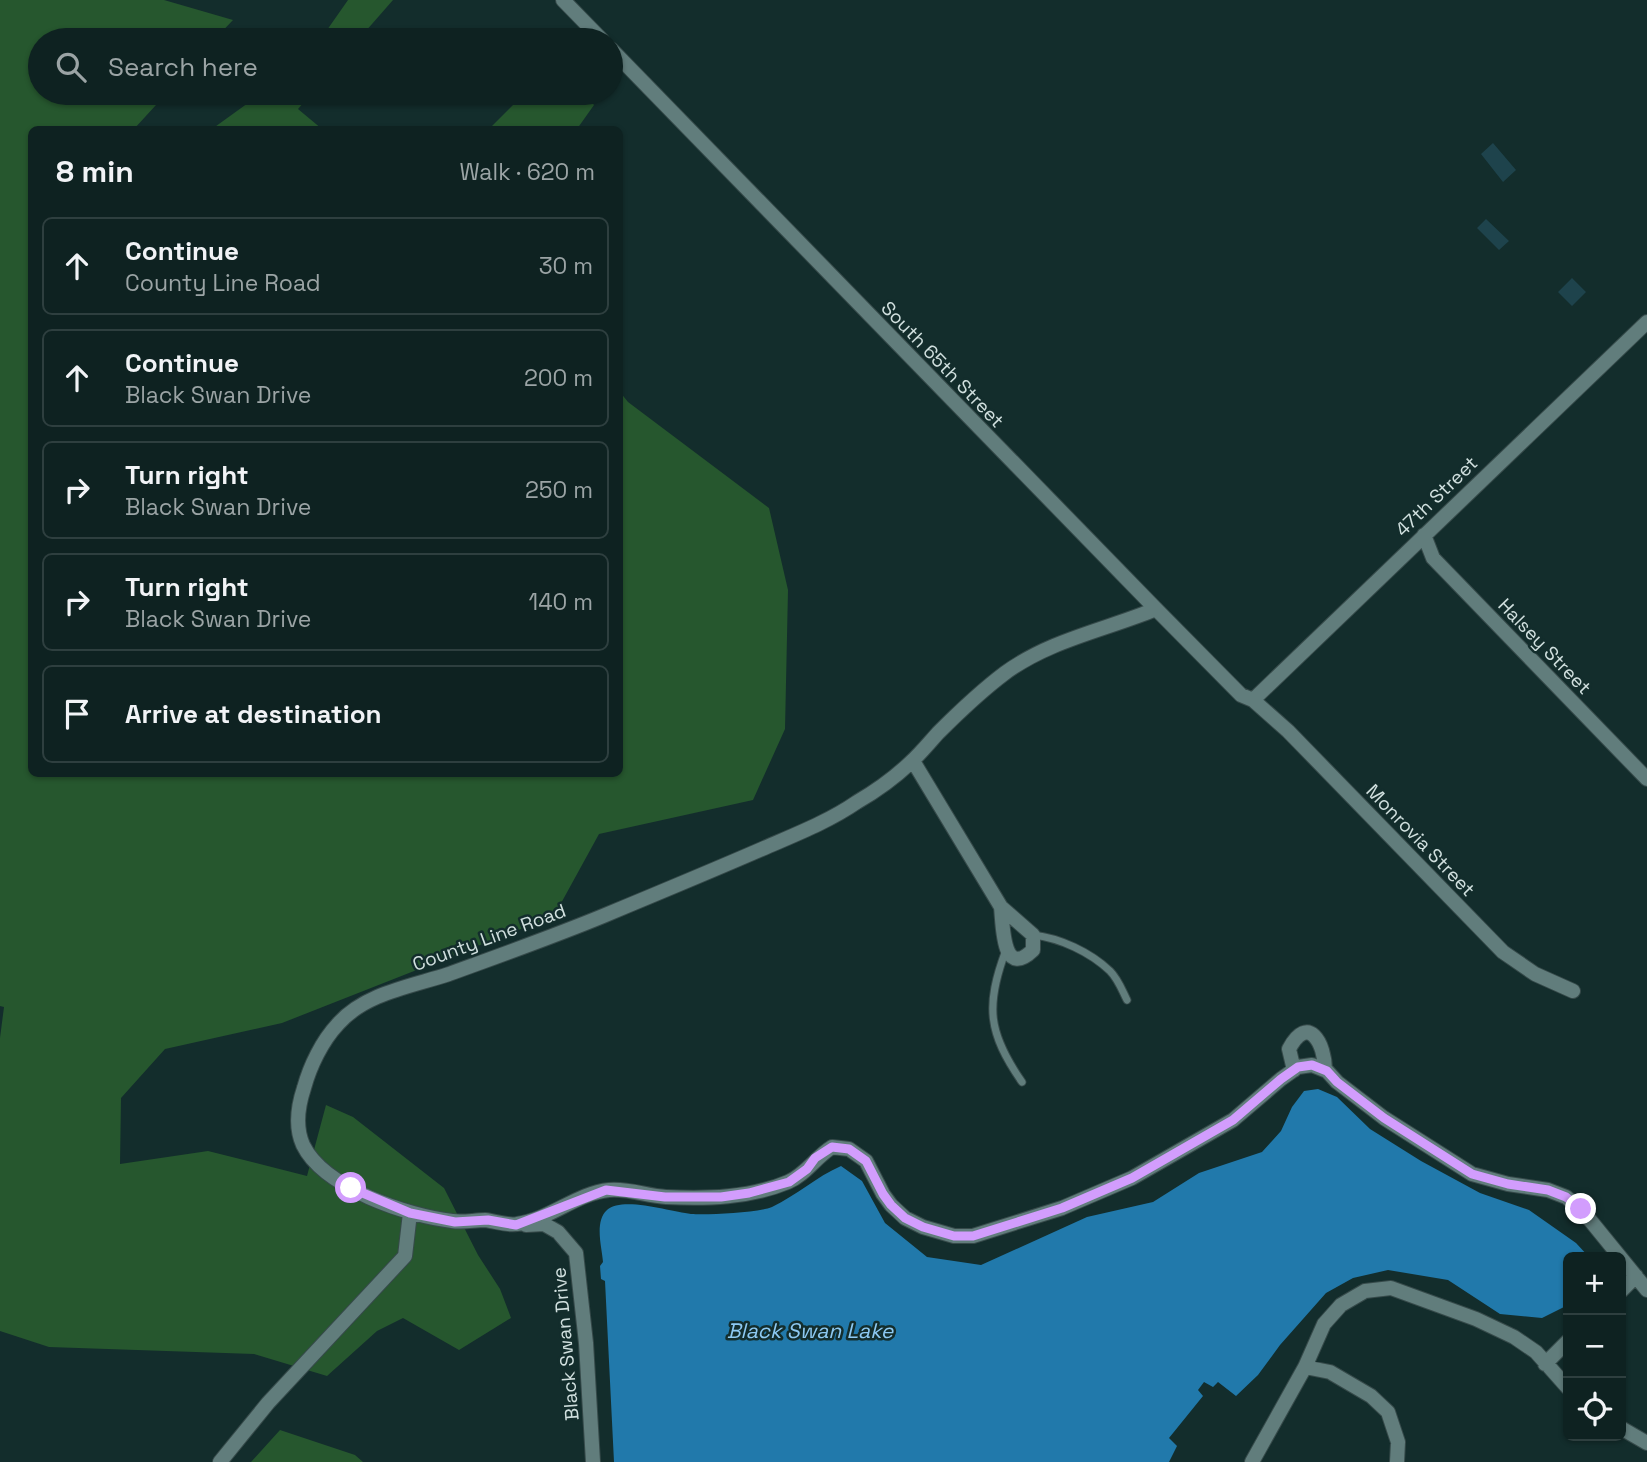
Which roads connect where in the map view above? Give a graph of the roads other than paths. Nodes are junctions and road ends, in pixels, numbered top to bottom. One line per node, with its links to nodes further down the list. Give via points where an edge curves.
1 (564, 0): 2 (street)
2 (591, 28)
3 (623, 61): 6 (street, South 65th Street)
4 (1647, 322): 5 (street, 47th Street)
5 (1424, 535): 7 (street, 47th Street); 9 (street, Halsey Street, via 1433,558)
6 (1156, 609): 7 (street, South 65th Street, via 1241,695); 8 (street, County Line Road, via 1033,655 972,700)
7 (1253, 699): 13 (street, Monrovia Street, via 1503,952 1535,974)
8 (913, 761): 10 (street); 18 (street, County Line Road, via 853,805 811,828 591,921 369,1001 338,1024 308,1074 299,1104 302,1143 314,1160 351,1188)
9 (1647, 779)
10 (1001, 908): 11 (street); 12 (street)
11 (1033, 935): 12 (street, via 1033,950 1027,956 1013,957); 14 (lane, via 1052,937 1097,962 1111,972)
12 (1006, 949): 17 (lane, via 992,1002 995,1033)
13 (1573, 991)
14 (1127, 1000)
15 (1294, 1070): 16 (street, via 1312,1065); 16 (street, via 1289,1049 1294,1040 1310,1033 1324,1049); 19 (street, Black Swan Drive, via 1233,1120 1132,1178 1062,1208 973,1236 954,1236 905,1218 883,1194 866,1161 849,1149 832,1147 789,1182 749,1193 665,1197 606,1190)
16 (1325, 1070): 20 (street, via 1384,1118 1472,1174 1566,1197)
17 (1022, 1082)
18 (410, 1213): 19 (street, Black Swan Drive, via 455,1222 488,1220); 29 (street, via 405,1256)
19 (516, 1225): 30 (street, Black Swan Drive, via 544,1224 576,1253)
20 (1636, 1276): 21 (street); 22 (street)
21 (1626, 1285)
22 (1647, 1290)
23 (1563, 1346): 24 (street)
24 (1545, 1364): 25 (street, via 1514,1336 1391,1288 1364,1291 1341,1305 1324,1324); 26 (street)
25 (1305, 1367): 31 (street); 32 (street, via 1330,1372 1371,1396 1388,1412 1398,1442)
26 (1563, 1383)
27 (1626, 1431): 28 (street)
28 (1647, 1443)
29 (220, 1462)
30 (593, 1462)
31 (1252, 1462)
32 (1397, 1462)

